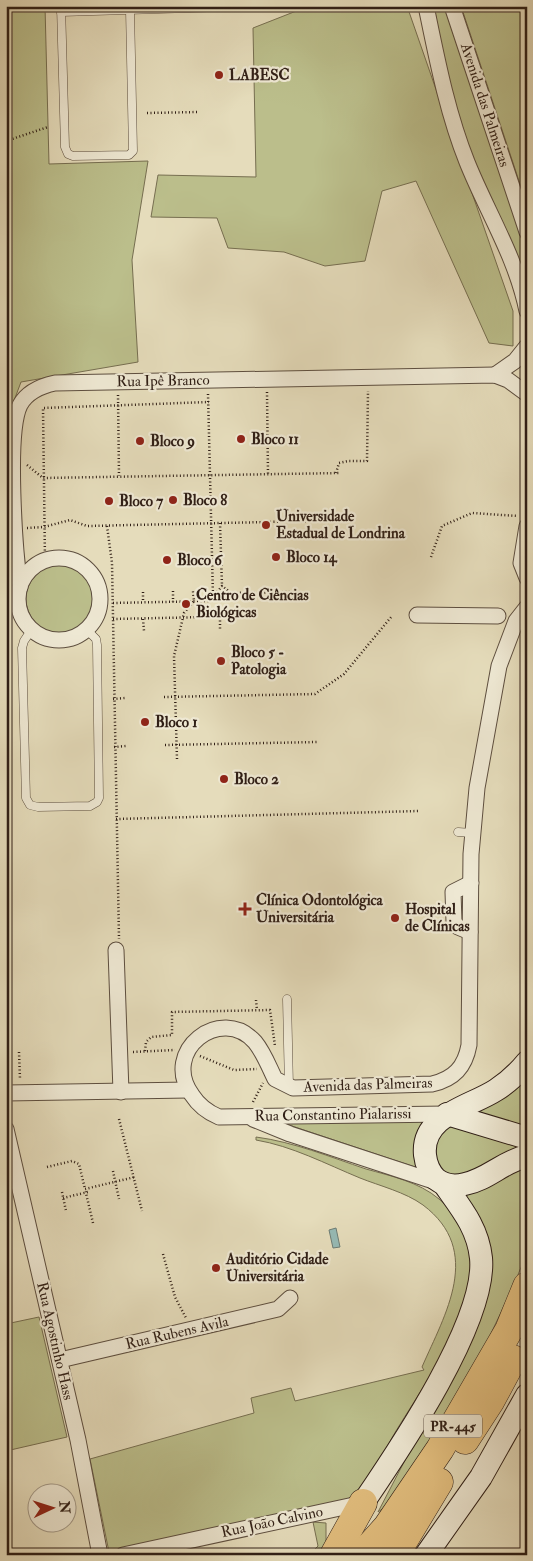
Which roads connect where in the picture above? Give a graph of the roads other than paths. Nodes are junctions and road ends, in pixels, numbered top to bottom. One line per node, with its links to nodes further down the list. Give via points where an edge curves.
1 (256, 6): 4 (lane)
2 (426, 6): 8 (street, Avenida das Palmeiras, via 445,93 467,161 505,243)
3 (452, 6): 7 (street, Avenida das Palmeiras)
4 (168, 8): 6 (lane)
5 (61, 9): 6 (lane); 6 (lane, via 65,147 68,154 74,156 128,155 134,147)
6 (130, 10)
7 (527, 232)
8 (524, 314)
9 (527, 346): 10 (street, via 515,361)
10 (495, 374): 11 (street); 14 (street, Rua Ipê Branco, via 46,385 27,396 17,417 14,438)
11 (527, 394)
12 (522, 521): 13 (street, via 521,563)
13 (527, 578)
14 (15, 596): 18 (street); 19 (street, via 26,574 36,565 61,558 74,561 86,568 99,591 96,618)
15 (527, 607): 23 (street, Avenida das Palmeiras, via 516,621 498,666 477,788 465,832 471,883 453,892 454,922 470,932 470,1045 463,1066 457,1073 432,1084)
16 (418, 615): 17 (street)
17 (498, 616)
18 (32, 629): 19 (street, via 50,639 64,640); 19 (lane, via 22,648 26,798 30,805 38,807 90,806 99,798 98,645)
19 (86, 630)
20 (117, 946): 25 (street)
21 (288, 1000): 23 (lane)
22 (527, 1062): 28 (main road, via 496,1090)
23 (289, 1087): 24 (street, Avenida das Palmeiras, via 275,1079 262,1051 245,1034 220,1029 209,1032 190,1046 182,1067)
24 (188, 1090): 25 (street); 29 (street, Avenida das Palmeiras, via 199,1105)
25 (121, 1092): 26 (street)
26 (6, 1093)
27 (245, 1109): 28 (street, Rua Constantino Pialarissi); 29 (street, Rua Constantino Pialarissi); 33 (street, via 290,1134)
28 (447, 1114): 31 (main road); 33 (main road, via 432,1130 425,1150 430,1171)
29 (219, 1117)
30 (6, 1129): 37 (street, Rua Agostinho Hass)
31 (527, 1138)
32 (527, 1156): 33 (main road, via 508,1162 472,1183)
33 (444, 1184): 40 (main road, PR-445, via 467,1215 478,1240 482,1274 478,1294 461,1337 432,1394)
34 (527, 1286): 44 (highway, PR-445, via 509,1330 440,1449 387,1527)
35 (290, 1298): 37 (street, Rua Rubens Avila, via 278,1309)
36 (527, 1332): 39 (highway, PR-445, via 491,1400)
37 (60, 1360): 41 (street, Rua Agostinho Hass)
38 (527, 1395): 47 (main road, PR-445, via 481,1477)
39 (438, 1482): 45 (highway, PR-445); 46 (highway)
40 (363, 1503): 42 (street, Rua João Calvino); 43 (highway)
41 (100, 1555)
42 (123, 1555)
43 (334, 1555)
44 (362, 1555)
45 (382, 1555)
46 (395, 1555)
47 (426, 1555)

